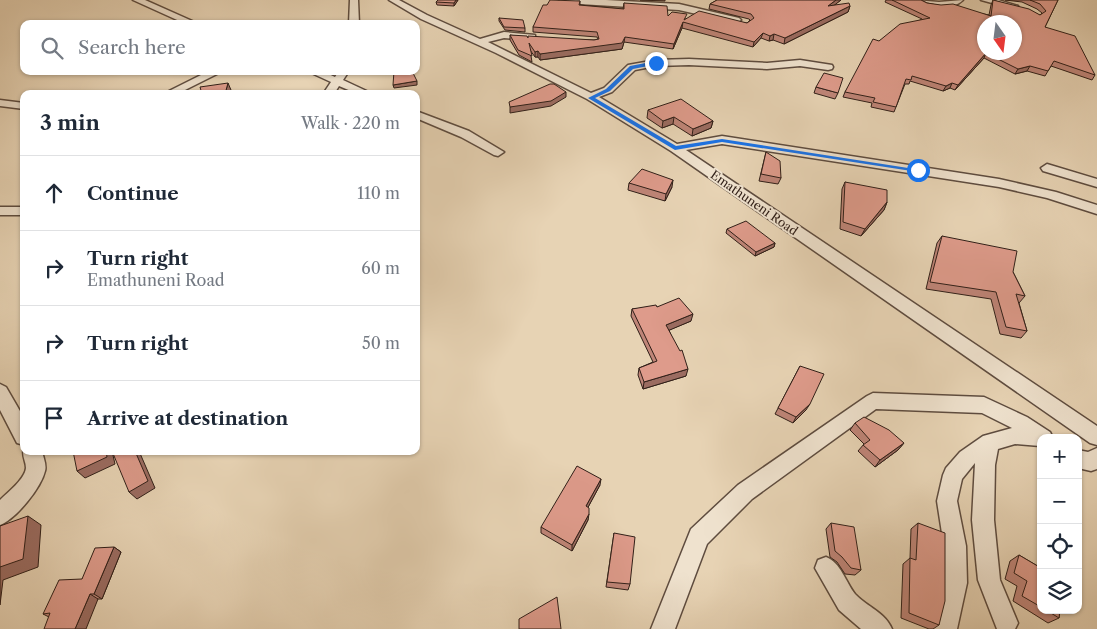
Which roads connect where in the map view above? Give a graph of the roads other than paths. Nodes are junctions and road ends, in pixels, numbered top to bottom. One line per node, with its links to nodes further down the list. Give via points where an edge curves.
1 (136, 0): 9 (street)
2 (354, 0): 10 (street)
3 (393, 0): 13 (street, Emathuneni Road)
4 (563, 0): 11 (street, via 679,7)
5 (918, 0): 6 (street, via 950,5)
6 (959, 0)
7 (984, 0): 8 (street)
8 (1024, 8)
9 (184, 20)
10 (354, 20)
11 (746, 23)
12 (540, 37): 13 (street, via 504,35)
13 (479, 42): 22 (street, Emathuneni Road)
14 (828, 67): 22 (street, via 800,63 767,66 656,63 632,67 608,90)
15 (209, 75): 19 (street)
16 (322, 75): 18 (street)
17 (341, 75): 18 (street)
18 (337, 81): 20 (street); 21 (street)
19 (177, 90)
20 (331, 90)
21 (358, 90)
22 (591, 98): 26 (street, Emathuneni Road)
23 (0, 103): 24 (street)
24 (20, 106)
25 (420, 116): 27 (street)
26 (675, 148): 30 (street, via 722,140 999,183); 39 (street, Emathuneni Road)
27 (498, 152)
28 (1047, 168): 29 (street)
29 (1097, 183)
30 (1051, 195): 31 (street); 32 (street)
31 (1097, 204)
32 (1097, 210)
33 (0, 211): 34 (street)
34 (20, 211)
35 (0, 392): 36 (street)
36 (20, 430)
37 (1037, 435): 47 (street, via 984,405 874,401 745,492 699,537)
38 (1037, 438): 40 (street, via 1015,436)
39 (1097, 438)
40 (990, 442): 46 (street, via 985,465 983,520 989,580); 49 (street, via 967,458 953,475 947,501 955,546 956,583)
41 (33, 455): 44 (street, via 36,469 30,484)
42 (1097, 458): 43 (street, via 1091,462)
43 (1082, 460)
44 (0, 515)
45 (826, 568): 48 (street, via 847,602)
46 (1006, 622)
47 (663, 629)
48 (880, 629)
49 (945, 629)

